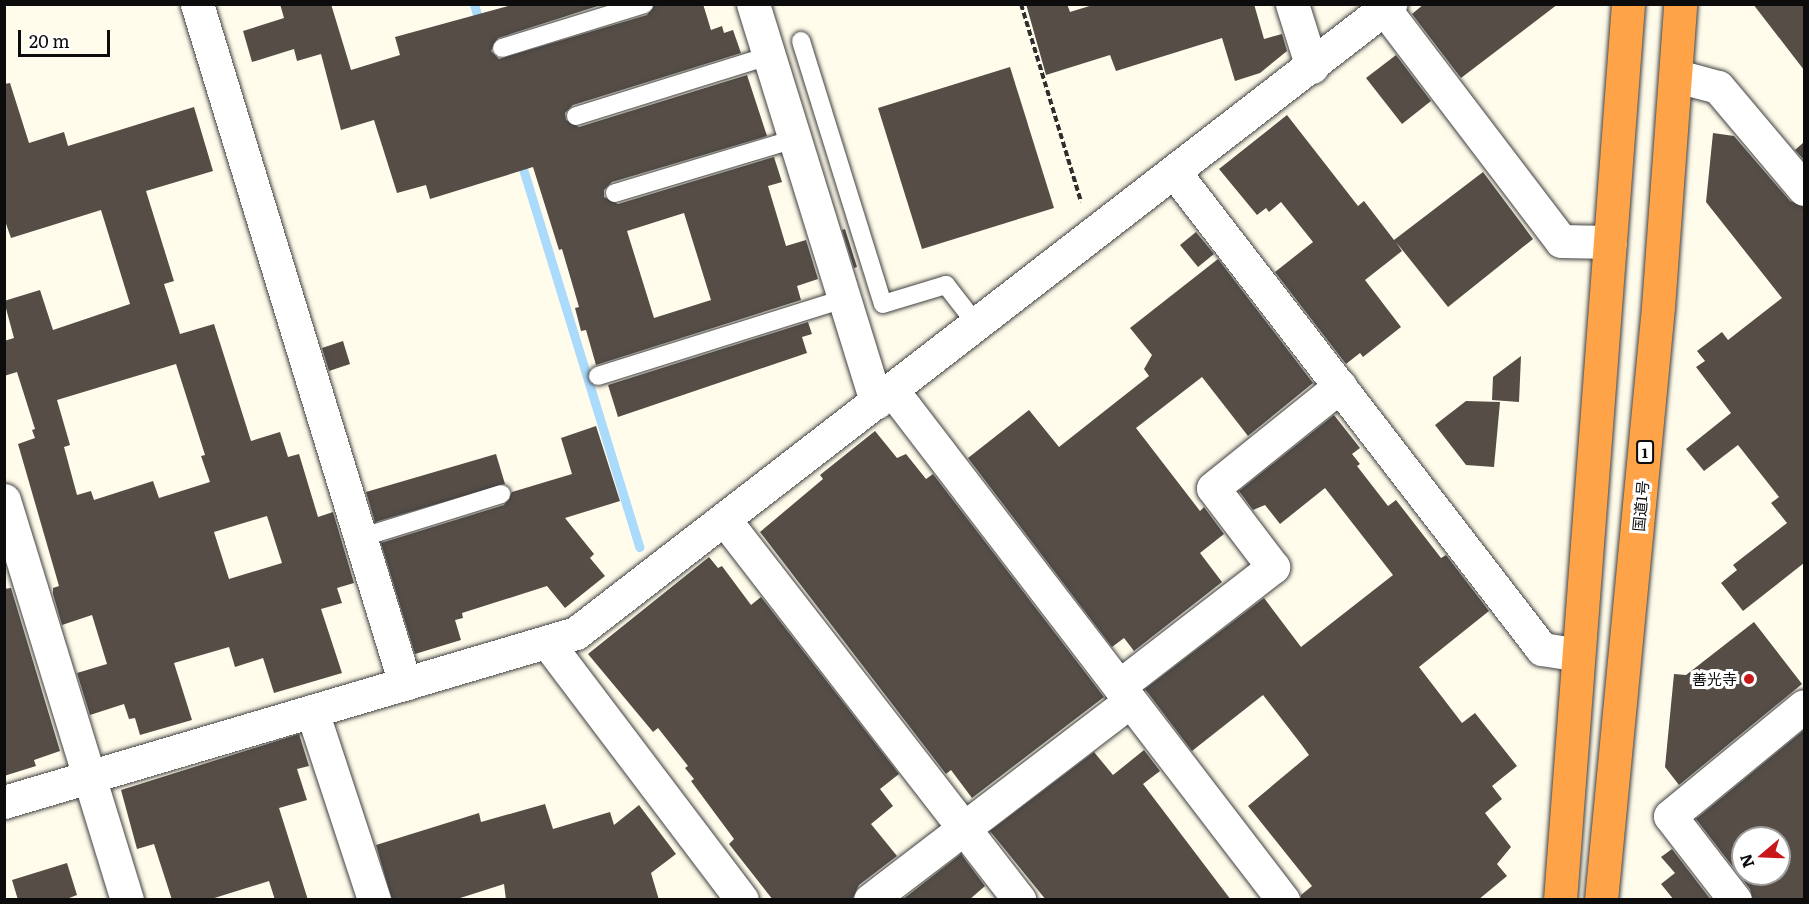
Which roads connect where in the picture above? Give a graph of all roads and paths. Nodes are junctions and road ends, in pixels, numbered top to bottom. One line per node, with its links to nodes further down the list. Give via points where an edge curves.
1 (197, 4): 29 (street)
2 (644, 4): 10 (lane)
3 (753, 4): 11 (street)
4 (1021, 4): 19 (path)
5 (1292, 4): 12 (street)
6 (1628, 4): 20 (highway)
7 (1680, 4): 13 (highway, 国道1号 / 1)
8 (1388, 8): 12 (street); 20 (street, via 1561,241)
9 (801, 41): 22 (lane, via 883,304 946,285)
10 (502, 48)
11 (769, 56): 14 (lane); 15 (street)
12 (1312, 68): 16 (street)
13 (1677, 76): 17 (street, via 1718,87); 47 (highway, 国道1号 / 1)
14 (576, 116)
15 (795, 139): 18 (lane); 21 (street)
16 (1175, 172): 19 (street); 24 (street)
17 (1804, 189)
18 (615, 193)
19 (1091, 237): 22 (street)
20 (1610, 242): 32 (highway)
21 (843, 299): 23 (lane); 25 (street)
22 (977, 324): 25 (street)
23 (598, 376)
24 (1340, 386): 32 (street, via 1542,649); 34 (street, via 1213,488 1274,567)
25 (884, 396): 28 (street); 34 (street)
26 (501, 494): 29 (lane)
27 (4, 500): 30 (street)
28 (724, 519): 31 (street, via 576,633); 39 (street)
29 (360, 538): 33 (street)
30 (16, 578): 37 (street)
31 (547, 642): 33 (street); 42 (street)
32 (1578, 655): 46 (highway)
33 (405, 684): 36 (street)
34 (1124, 693): 39 (street); 45 (street)
35 (1804, 706): 48 (street, via 1670,816)
36 (312, 711): 37 (street); 41 (street)
37 (89, 777): 38 (street); 40 (street)
38 (4, 802)
39 (965, 826): 43 (street); 44 (street)
40 (127, 900)
41 (374, 900)
42 (742, 900)
43 (870, 900)
44 (1020, 900)
45 (1283, 900)
46 (1560, 900)
47 (1601, 900)
48 (1735, 900)

